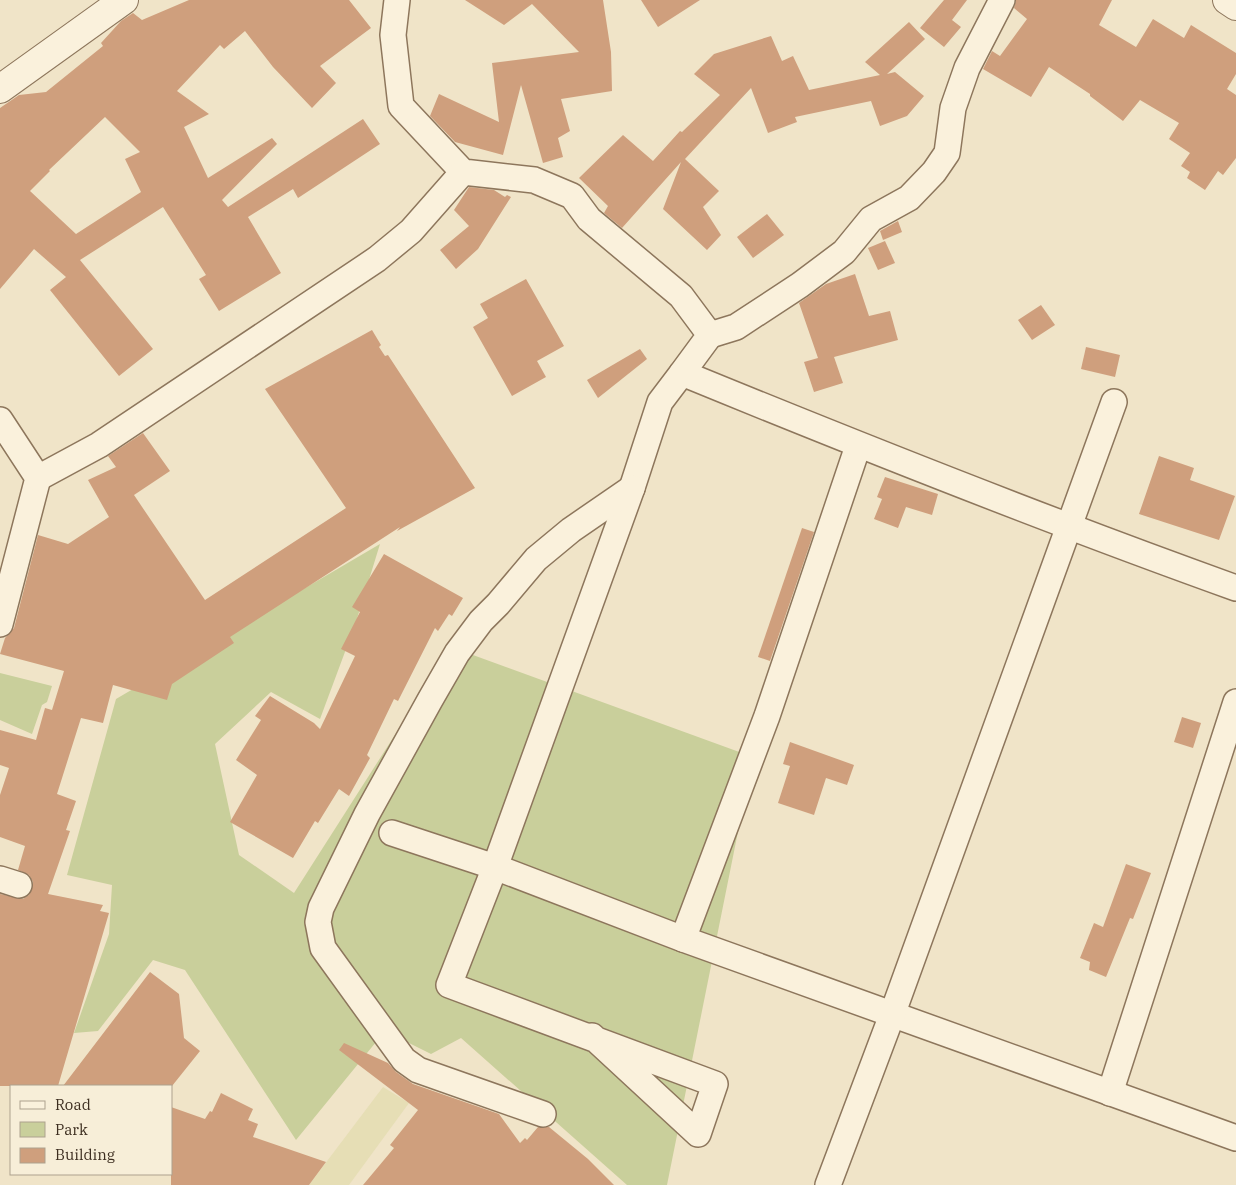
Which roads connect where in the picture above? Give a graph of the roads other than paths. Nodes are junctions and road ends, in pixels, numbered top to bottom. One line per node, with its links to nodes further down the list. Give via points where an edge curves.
1 (124, 0): 6 (street)
2 (397, 0): 7 (street, via 393,35 401,106)
3 (1002, 0): 8 (street, via 968,68 953,108 947,153 934,172 910,198 870,219 844,252 800,285 736,327)
4 (1227, 0): 5 (street)
5 (1236, 6)
6 (0, 89)
7 (463, 172): 8 (street, via 534,180 572,196 589,219 681,296); 13 (street, via 411,231 376,259 99,445)
8 (710, 335): 9 (street)
9 (682, 373): 12 (street); 14 (street, via 660,402)
10 (1114, 402): 15 (street)
11 (0, 420): 13 (street)
12 (858, 446): 15 (street); 21 (street, via 767,716)
13 (38, 478): 17 (street)
14 (632, 488): 20 (street); 25 (street, via 571,530 536,559 457,653 367,814 321,908 318,922 323,948 404,1060 418,1070)
15 (1068, 528): 16 (street); 22 (street)
16 (1236, 588)
17 (0, 624)
18 (1236, 702): 24 (street)
19 (392, 833): 20 (street)
20 (495, 867): 21 (street); 23 (street, via 448,985)
21 (683, 939): 22 (street)
22 (892, 1015): 24 (street); 27 (street)
23 (592, 1036): 23 (street, via 613,1056 698,1134 715,1084)
24 (1110, 1093): 26 (street)
25 (543, 1114)
26 (1236, 1138)
27 (828, 1185)

